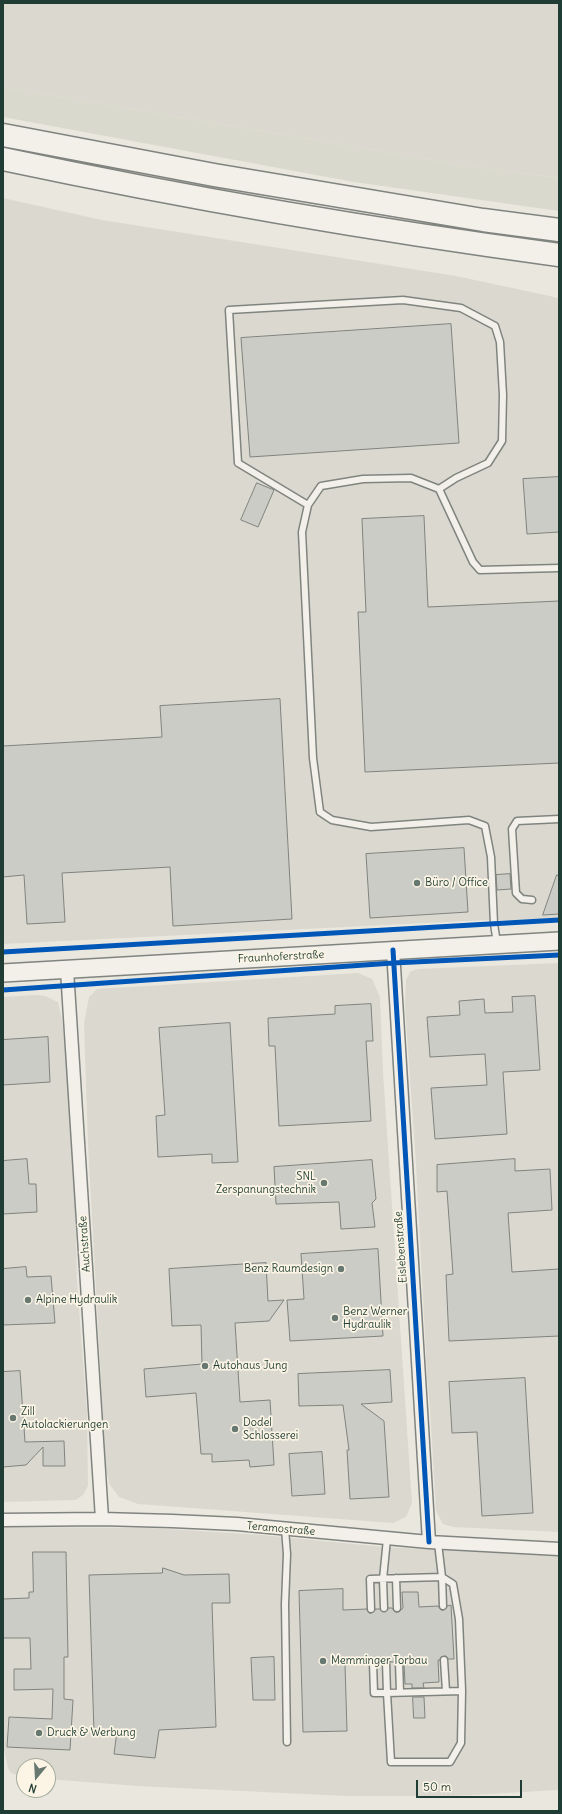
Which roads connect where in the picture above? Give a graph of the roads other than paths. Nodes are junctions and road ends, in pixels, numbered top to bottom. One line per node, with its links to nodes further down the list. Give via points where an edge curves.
1 (3, 135): 3 (highway, via 214,175 476,219)
2 (3, 159): 4 (highway, via 319,219)
3 (559, 230)
4 (559, 255)
5 (439, 489): 6 (lane, via 411,478 363,479 321,486); 6 (lane, via 488,463 502,441 500,342 495,326 461,308 403,300 229,310 238,462); 7 (lane, via 473,562 480,570)
6 (308, 505): 11 (lane, via 302,532 313,758 320,812 332,820 371,827 469,820 485,826 491,856)
7 (559, 568)
8 (559, 819): 9 (lane, via 517,821 512,829 516,893 522,899)
9 (532, 900)
10 (559, 941): 11 (street, Fraunhoferstraße)
11 (497, 944): 12 (street, Fraunhoferstraße)
12 (392, 950): 13 (street, Fraunhoferstraße); 19 (street, Eislebenstraße)
13 (67, 970): 14 (street, Fraunhoferstraße); 15 (street, Auchstraße)
14 (3, 973)
15 (102, 1519): 16 (street, Teramostraße); 17 (street, Teramostraße)
16 (3, 1520)
17 (285, 1529): 18 (street, Teramostraße); 36 (lane)
18 (387, 1538): 19 (street, Teramostraße); 23 (lane)
19 (434, 1543): 20 (street, Teramostraße); 21 (lane)
20 (559, 1548)
21 (442, 1577): 22 (lane); 24 (lane); 33 (lane, via 453,1584 459,1619)
22 (396, 1578): 23 (lane); 26 (lane)
23 (383, 1579): 25 (lane); 27 (lane, via 370,1579)
24 (443, 1606)
25 (384, 1608)
26 (397, 1608)
27 (371, 1609)
28 (444, 1660): 32 (lane)
29 (386, 1662): 35 (lane)
30 (399, 1662): 34 (lane)
31 (373, 1663): 35 (lane, via 374,1693)
32 (446, 1691): 33 (lane); 34 (lane)
33 (462, 1691): 35 (lane, via 461,1743 450,1762 391,1762)
34 (400, 1692): 35 (lane)
35 (387, 1693)
36 (287, 1742)

